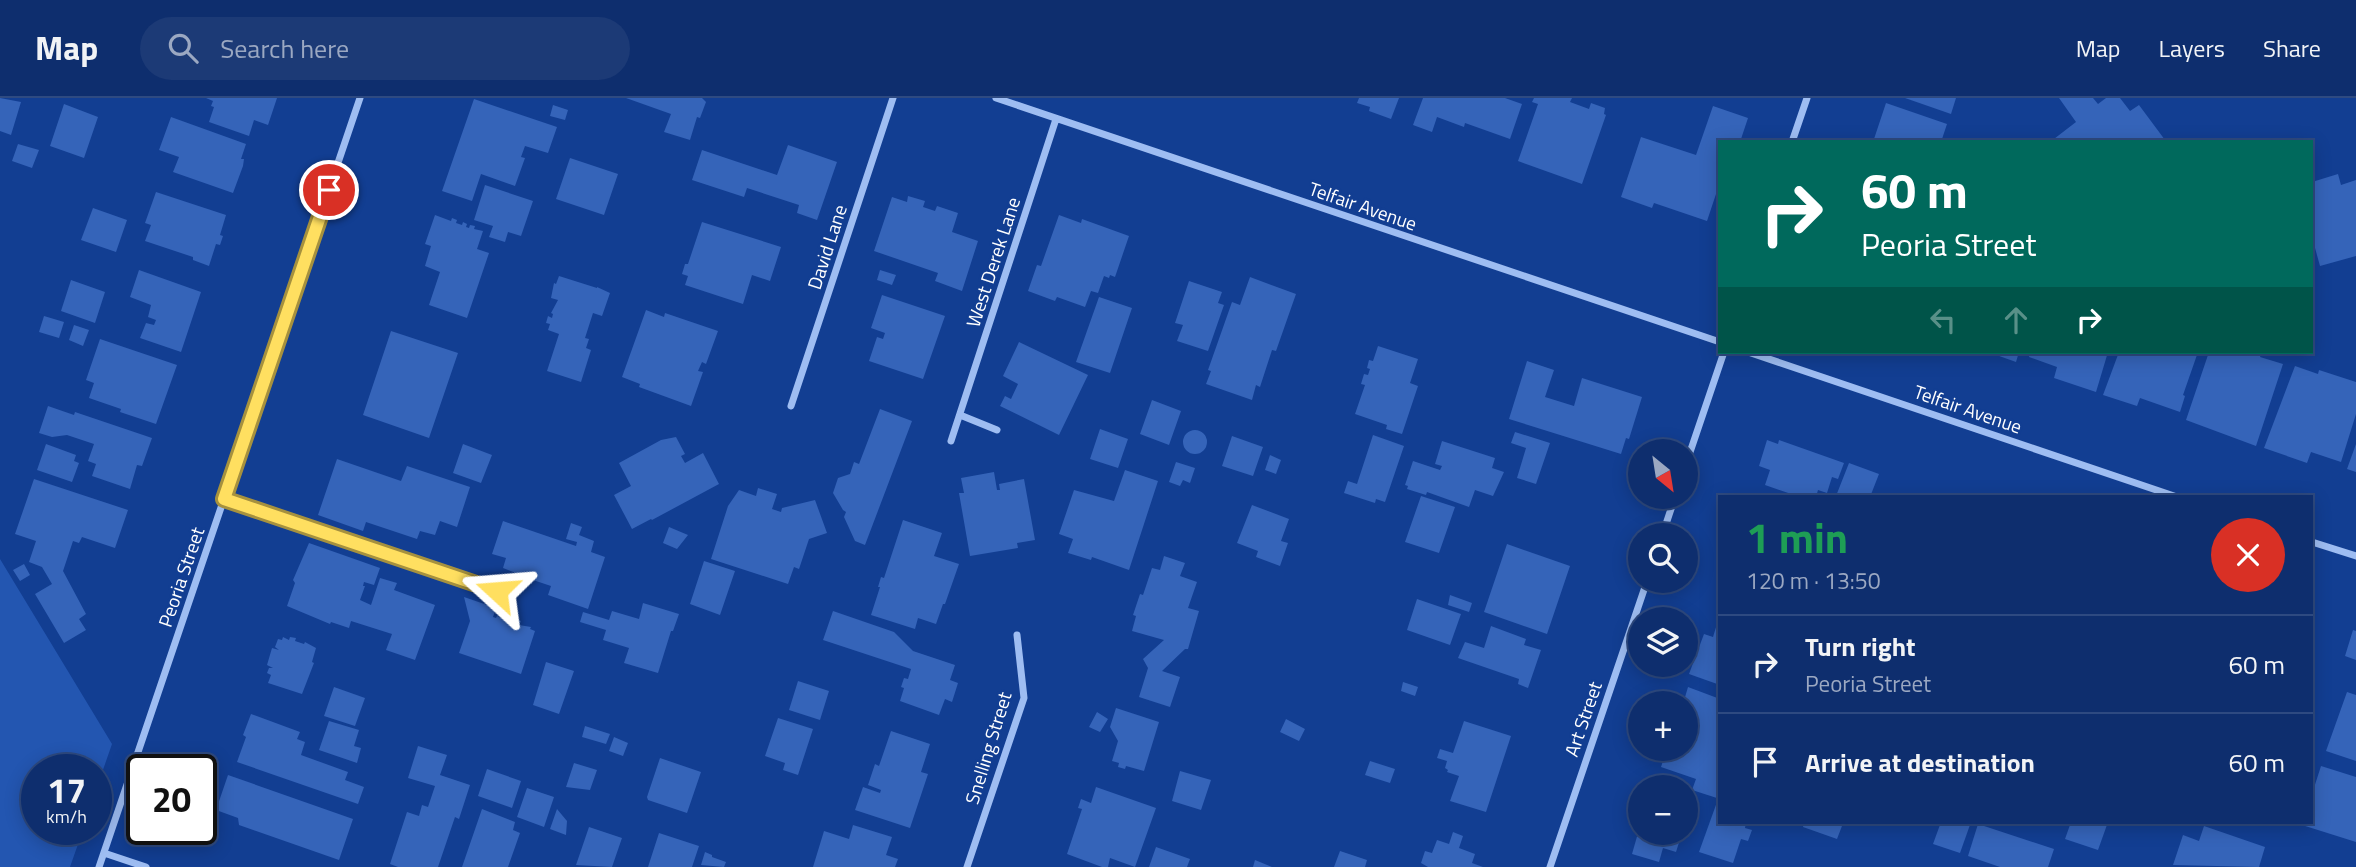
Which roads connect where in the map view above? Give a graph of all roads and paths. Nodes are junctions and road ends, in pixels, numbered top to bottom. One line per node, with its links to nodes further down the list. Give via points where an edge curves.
1 (360, 98): 16 (street, Peoria Street)
2 (893, 98): 10 (street, David Lane)
3 (996, 98): 5 (street, Telfair Avenue)
4 (1807, 98): 6 (street)
5 (1056, 119): 7 (street, Telfair Avenue); 11 (street, West Derek Lane)
6 (1794, 140)
7 (1718, 341)
8 (1723, 354): 13 (street)
9 (1754, 354): 15 (street, Telfair Avenue)
10 (791, 406)
11 (960, 415): 12 (street); 14 (street, West Derek Lane)
12 (997, 430)
13 (1694, 439)
14 (951, 441)
15 (2171, 495)
16 (224, 499): 19 (lane); 22 (street, Peoria Street)
17 (2313, 542): 18 (street)
18 (2356, 556)
19 (497, 591)
20 (1643, 593): 26 (street, Art Street)
21 (1017, 635): 25 (street, Snelling Street, via 1024,698)
22 (104, 853): 23 (street, Peoria Street); 24 (street)
23 (99, 867)
24 (146, 867)
25 (967, 867)
26 (1550, 867)

